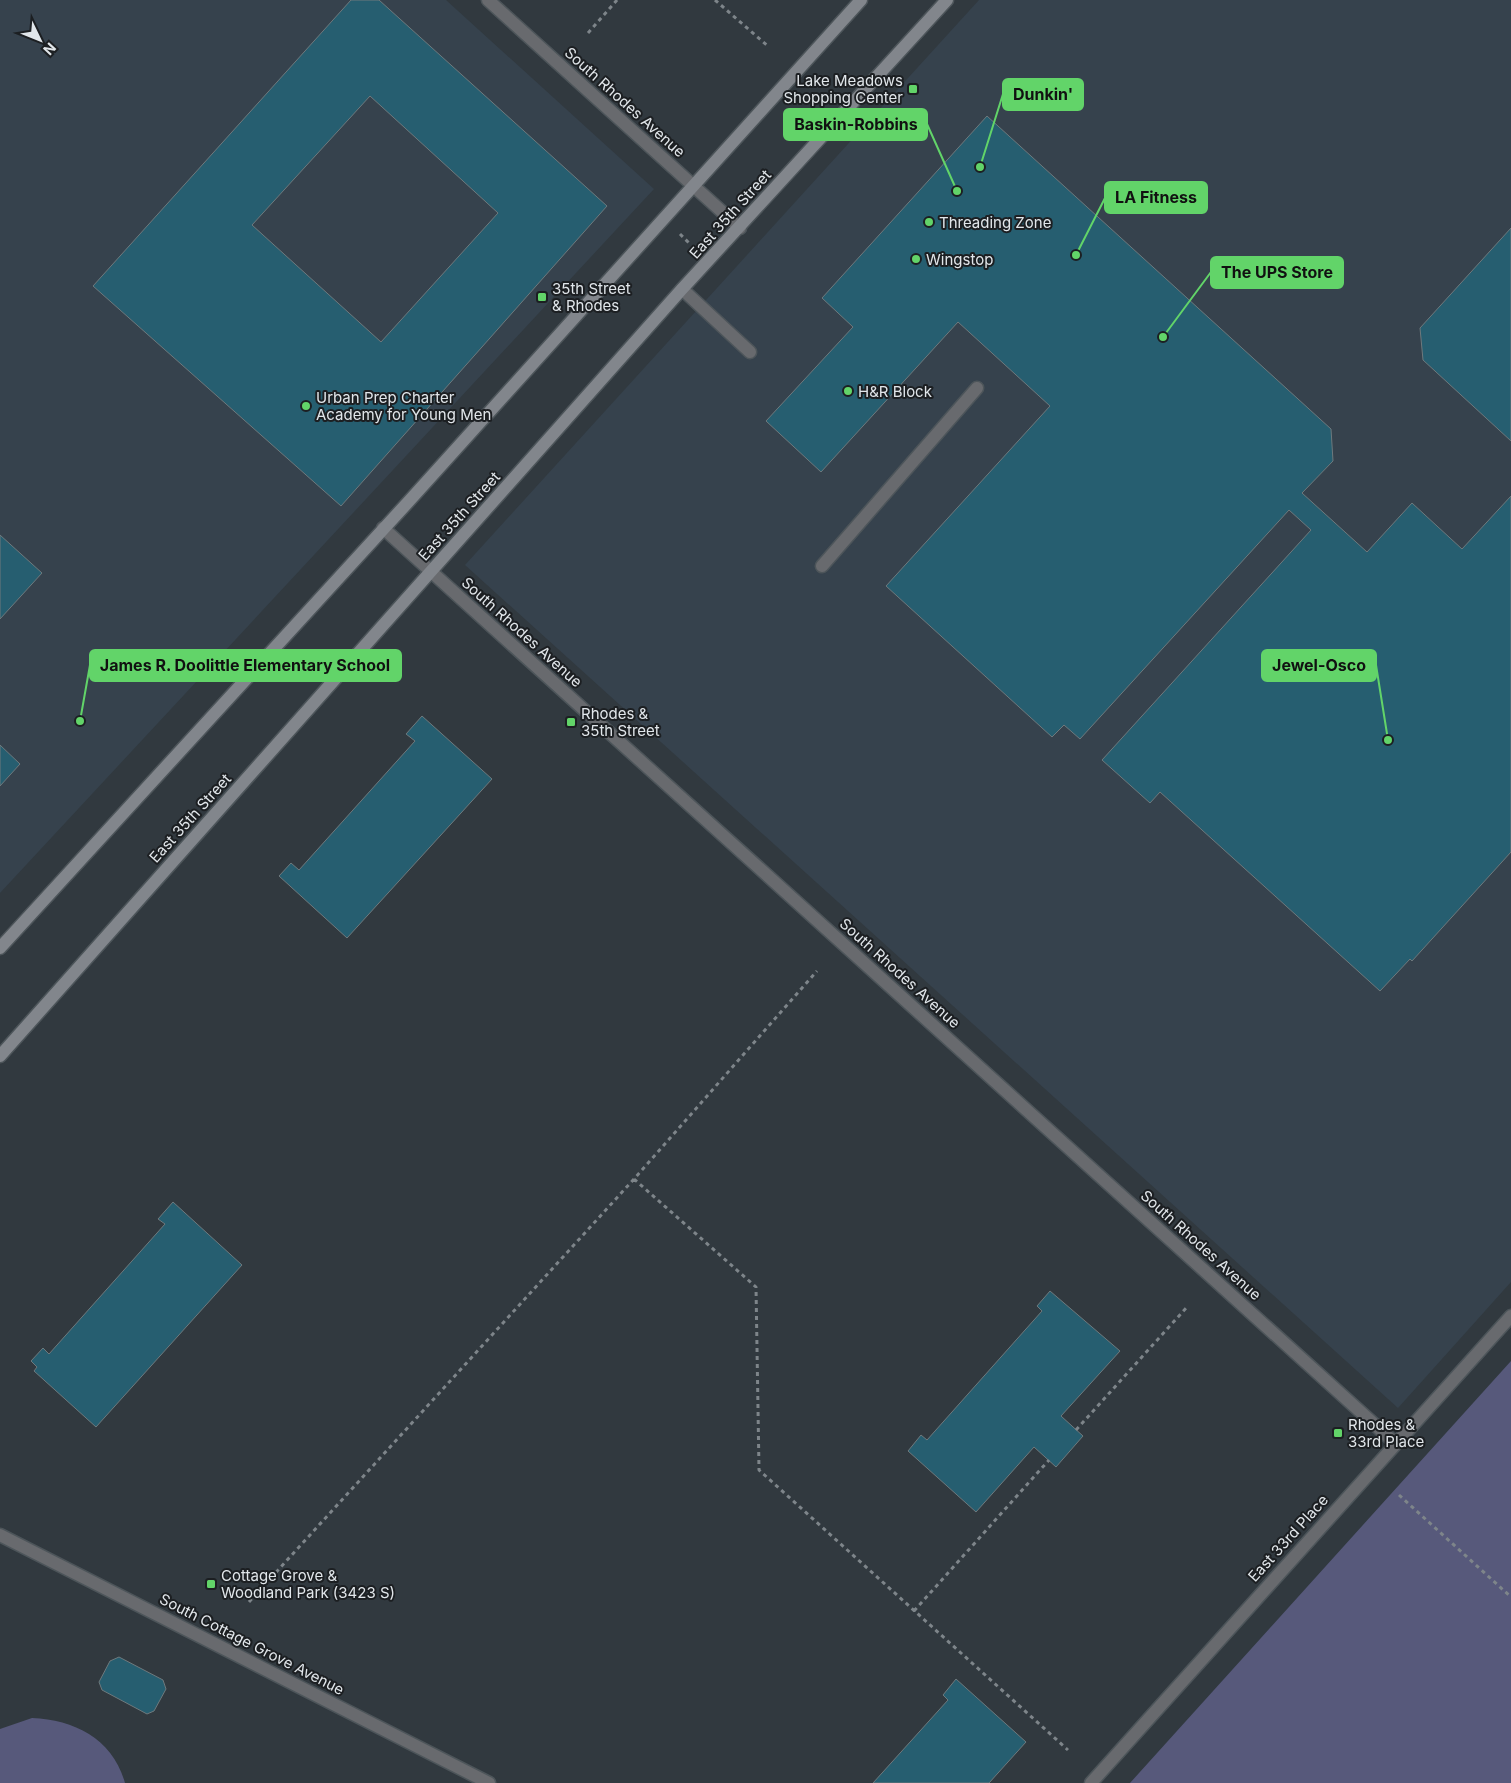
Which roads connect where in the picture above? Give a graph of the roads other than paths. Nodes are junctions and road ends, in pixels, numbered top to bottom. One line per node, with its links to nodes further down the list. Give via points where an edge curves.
1 (488, 0): 4 (street, South Rhodes Avenue)
2 (861, 0): 4 (main road)
3 (947, 0): 5 (main road, East 35th Street)
4 (693, 185): 5 (street, South Rhodes Avenue); 9 (main road)
5 (740, 228): 6 (main road, East 35th Street)
6 (682, 289): 7 (street); 11 (main road, East 35th Street)
7 (750, 352)
8 (977, 388): 10 (street)
9 (383, 528): 11 (street, South Rhodes Avenue); 12 (main road)
10 (822, 566)
11 (431, 572): 13 (main road, East 35th Street); 15 (street, South Rhodes Avenue)
12 (0, 948)
13 (0, 1056)
14 (1511, 1316): 15 (street, East 33rd Place)
15 (1396, 1443): 18 (street, East 33rd Place)
16 (0, 1534): 17 (street, South Cottage Grove Avenue)
17 (489, 1783)
18 (1091, 1783)

